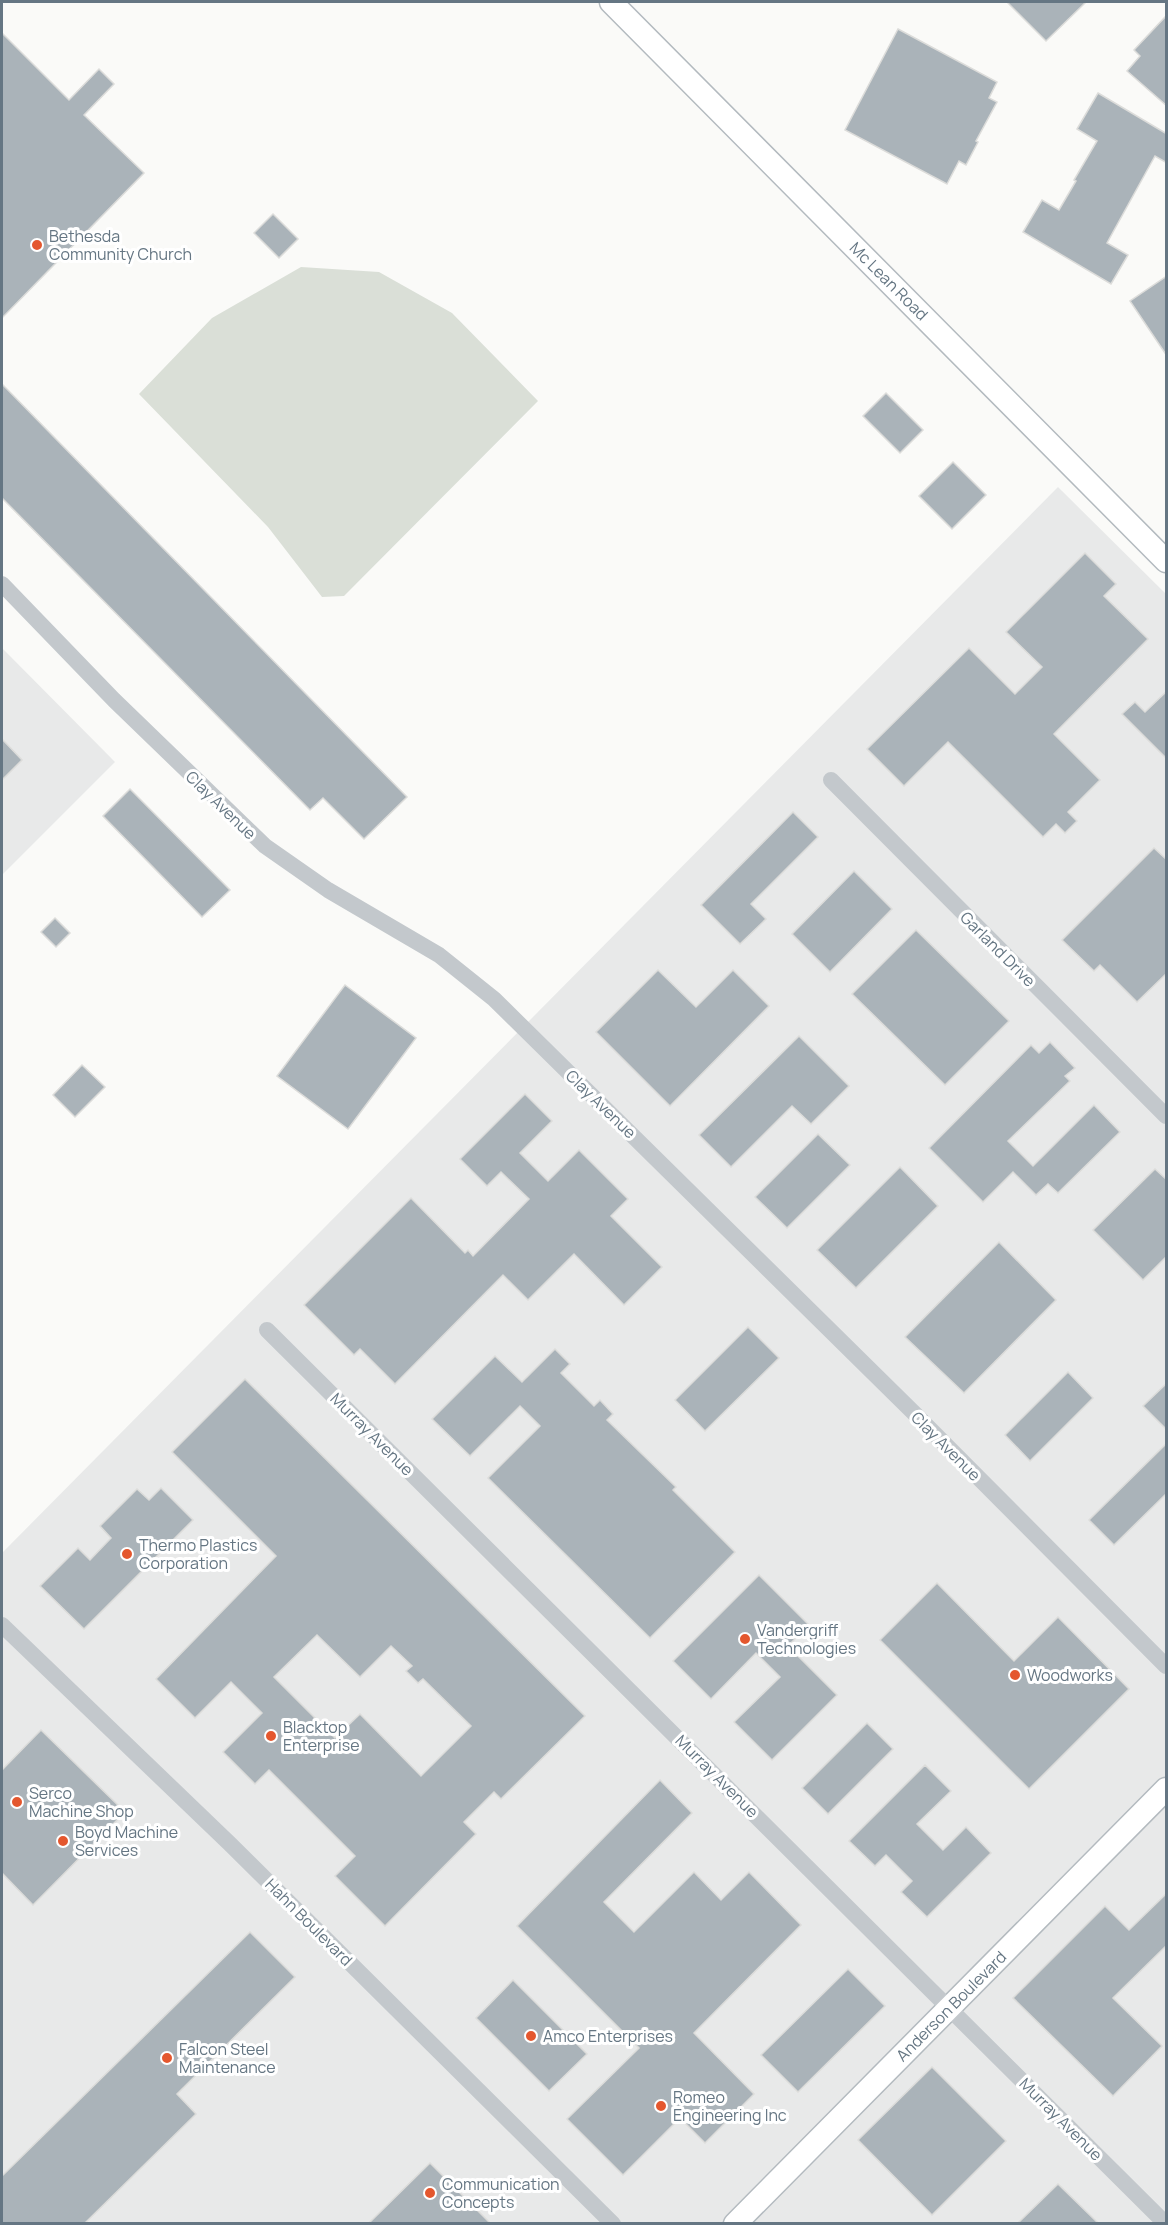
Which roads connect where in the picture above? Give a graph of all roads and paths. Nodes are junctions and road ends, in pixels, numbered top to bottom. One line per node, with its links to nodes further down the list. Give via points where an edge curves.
1 (611, 2): 2 (main road, Mc Lean Road)
2 (1167, 561)
3 (2, 584): 8 (street, Clay Avenue, via 114,700 265,846 328,890 439,955 494,999)
4 (831, 780): 5 (street, Garland Drive)
5 (1167, 1116)
6 (267, 1329): 10 (street, Murray Avenue)
7 (2, 1625): 11 (street, Hahn Boulevard)
8 (1167, 1666)
9 (1167, 1789): 10 (main road, Anderson Boulevard)
10 (949, 2007): 12 (main road, Anderson Boulevard); 13 (street, Murray Avenue)
11 (613, 2223)
12 (735, 2223)
13 (1166, 2223)

